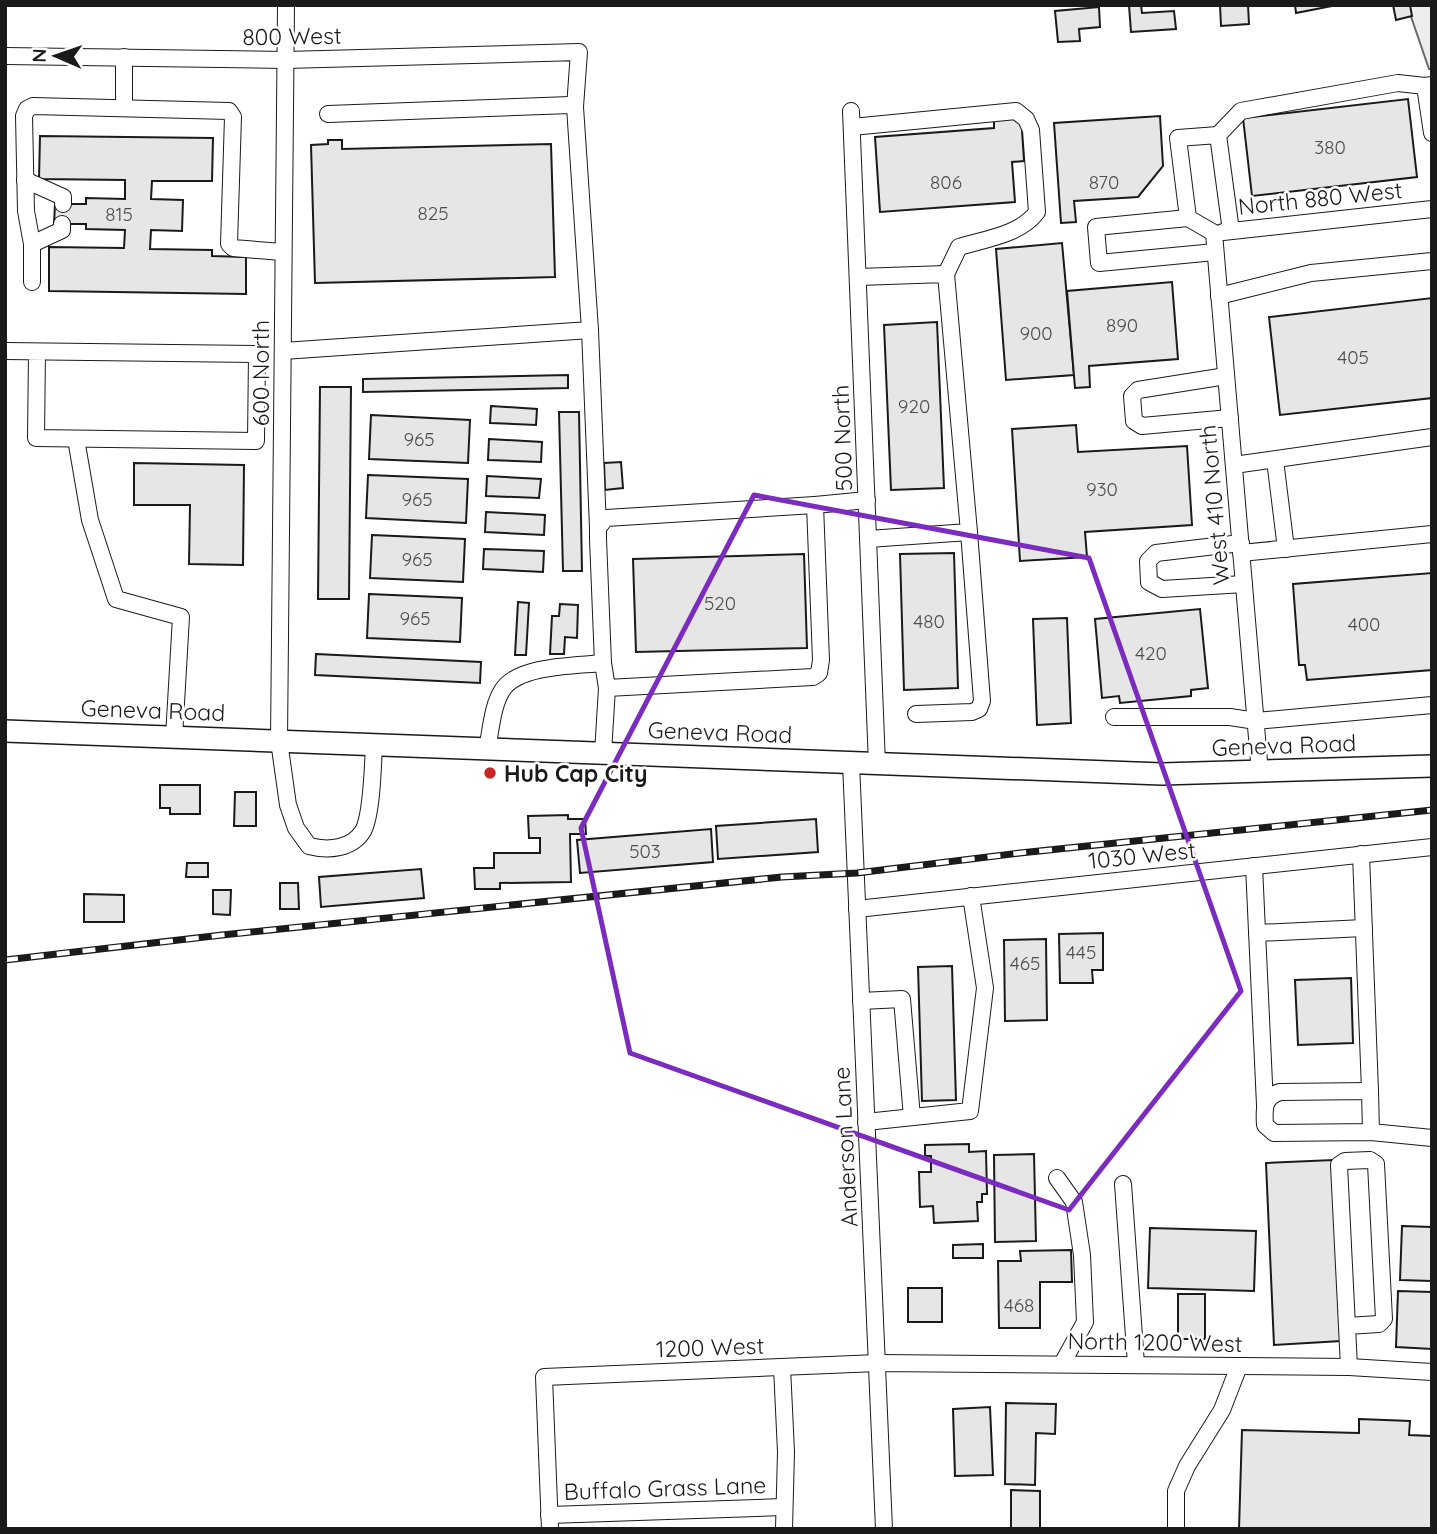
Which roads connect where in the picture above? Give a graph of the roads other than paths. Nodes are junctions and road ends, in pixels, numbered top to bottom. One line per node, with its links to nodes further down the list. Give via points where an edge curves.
1 (286, 5): 4 (street, 600 North)
2 (5, 56): 3 (street, 800 West)
3 (124, 57): 4 (street, 800 West); 6 (street)
4 (286, 60): 7 (street, 800 West, via 579,52); 19 (street, 600 North)
5 (1428, 85): 9 (street); 10 (street, via 1398,83 1241,111)
6 (124, 107): 11 (street, via 27,109); 19 (street, via 229,111 233,117 229,244)
7 (575, 107): 8 (street); 26 (street)
8 (328, 114)
9 (1432, 133)
10 (1218, 135): 14 (street, via 1178,138); 16 (street)
11 (25, 180): 12 (street, via 63,197); 18 (street, via 26,225)
12 (63, 204)
13 (1432, 209): 16 (street, North 880 West)
14 (1188, 218): 17 (street); 20 (street, via 1096,228 1099,263)
15 (62, 224): 18 (street, via 62,230)
16 (1231, 231): 17 (street, North 880 West)
17 (1214, 233): 20 (street, West 410 North)
18 (32, 244): 24 (street)
19 (282, 251): 28 (street, 600 North)
20 (1215, 252): 25 (street, West 410 North)
21 (1432, 261): 25 (street, via 1311,273)
22 (946, 274): 23 (street); 23 (street, 500 North, via 959,247 1028,224 1037,212 1031,131 1016,111 851,119); 39 (street)
23 (858, 277): 36 (street, 500 North)
24 (32, 282)
25 (1219, 296): 30 (street, West 410 North)
26 (590, 330): 28 (street); 38 (street)
27 (5, 351): 29 (street)
28 (283, 351): 53 (street, 600 North)
29 (37, 352): 33 (street, via 36,438); 33 (street, via 257,354 256,441)
30 (1226, 376): 31 (street, West 410 North); 31 (street, via 1138,390 1132,396 1134,421 1142,426)
31 (1230, 418): 35 (street, West 410 North)
32 (1432, 437): 34 (street)
33 (76, 439): 52 (street, via 90,520 116,599 181,617)
34 (1275, 460): 35 (street); 43 (street)
35 (1234, 465): 42 (street, West 410 North)
36 (867, 500): 37 (street); 41 (street, 500 North)
37 (815, 505): 38 (street, via 606,518); 46 (street, via 818,673 813,677)
38 (598, 528): 45 (street)
39 (969, 532): 41 (street); 48 (street, via 982,701 972,712)
40 (1432, 534): 43 (street)
41 (868, 539): 58 (street, 500 North)
42 (1241, 548): 43 (street); 44 (street, West 410 North); 44 (street, via 1156,552 1148,561 1149,582 1162,589)
43 (1286, 549)
44 (1244, 584): 50 (street, West 410 North)
45 (603, 663): 46 (street); 55 (street, via 517,676 503,690)
46 (607, 688): 56 (street)
47 (1432, 705): 50 (street)
48 (916, 714)
49 (1114, 717): 50 (street)
50 (1256, 720): 60 (street, West 410 North)
51 (5, 731): 52 (main road, Geneva Road)
52 (174, 737): 53 (main road, Geneva Road)
53 (279, 741): 54 (main road, Geneva Road); 54 (street, 600 North, via 296,828 309,846 323,849 351,844 364,830)
54 (374, 744): 55 (main road, Geneva Road)
55 (487, 749): 56 (main road, Geneva Road)
56 (603, 753): 57 (main road, Geneva Road)
57 (851, 763): 58 (main road, Geneva Road); 65 (street, Anderson Lane)
58 (877, 764): 60 (main road, Geneva Road)
59 (1432, 766): 60 (main road, Geneva Road)
60 (1260, 773)
61 (1432, 847): 62 (street, 1030 West)
62 (1361, 854): 63 (street, 1030 West); 66 (street)
63 (1254, 866): 64 (street, 1030 West); 67 (street)
64 (971, 896): 65 (street, 1030 West); 71 (street, via 985,988 970,1111)
65 (857, 909): 68 (street, Anderson Lane)
66 (1364, 928): 67 (street); 69 (street)
67 (1257, 933): 70 (street)
68 (861, 1002): 71 (street, via 902,999); 72 (street, Anderson Lane)
69 (1370, 1091): 70 (street, via 1280,1092); 73 (street)
70 (1265, 1105): 73 (street, via 1265,1125 1274,1133)
71 (912, 1117): 72 (street)
72 (866, 1122): 78 (street, Anderson Lane)
73 (1371, 1132): 74 (street)
74 (1432, 1138)
75 (1057, 1178): 79 (street, via 1074,1202 1085,1322)
76 (1123, 1184): 80 (street)
77 (1347, 1326): 77 (street, via 1339,1165 1370,1160 1376,1164 1384,1319 1379,1324); 83 (street)
78 (878, 1363): 79 (street, North 1200 West); 82 (street, 1200 West); 88 (street, Anderson Lane)
79 (1062, 1364): 80 (street, North 1200 West)
80 (1136, 1364): 81 (street, North 1200 West)
81 (1239, 1366): 83 (street, North 1200 West); 89 (street, via 1222,1410 1176,1491)
82 (782, 1367): 85 (street); 86 (street, 1200 West, via 544,1377)
83 (1349, 1367): 84 (street, North 1200 West)
84 (1432, 1372)
85 (783, 1507): 86 (street, Buffalo Grass Lane); 87 (street)
86 (550, 1522)
87 (783, 1529)
88 (884, 1529)
89 (1176, 1529)

